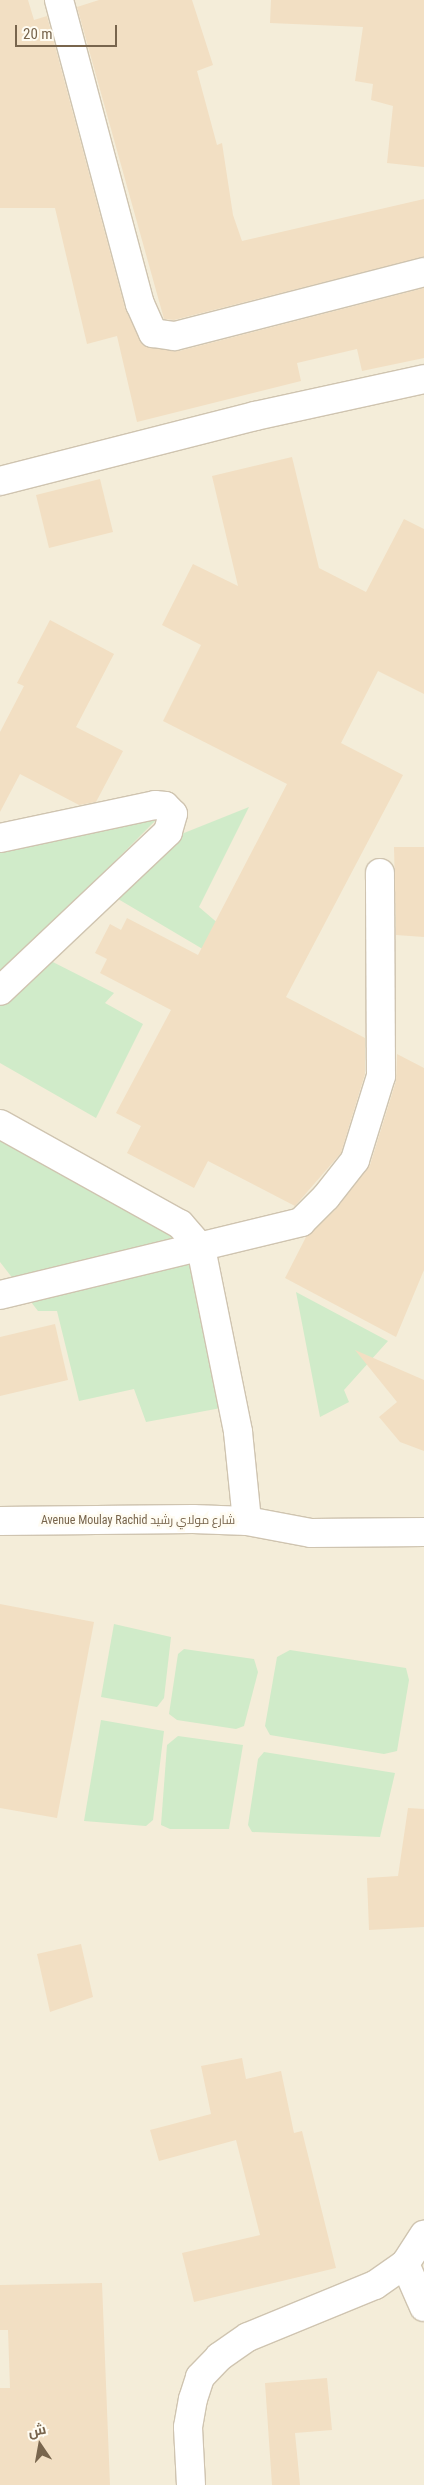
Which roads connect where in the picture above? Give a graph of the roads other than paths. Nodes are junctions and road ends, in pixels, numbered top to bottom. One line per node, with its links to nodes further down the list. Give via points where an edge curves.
1 (60, 0): 2 (street, via 140,304 153,332 175,336)
2 (424, 272)
3 (424, 380): 4 (street, via 256,416)
4 (0, 481)
5 (0, 838): 7 (street, via 155,805 165,806 174,814 168,832)
6 (380, 873): 9 (street, via 381,1076 355,1160 301,1222 260,1228)
7 (0, 992)
8 (0, 1124): 9 (street, via 180,1224)
9 (200, 1248): 10 (street); 12 (street, via 238,1432)
10 (0, 1295)
11 (0, 1521): 12 (street, Avenue Moulay Rachid شارع مولاي رشيد)
12 (246, 1521): 13 (street, Avenue Moulay Rachid شارع مولاي رشيد, via 311,1533)
13 (424, 1532)
14 (424, 2235): 15 (street)
15 (406, 2264): 16 (street); 17 (street, via 375,2285 248,2337 219,2357 200,2377 193,2399 188,2427)
16 (424, 2307)
17 (191, 2485)

